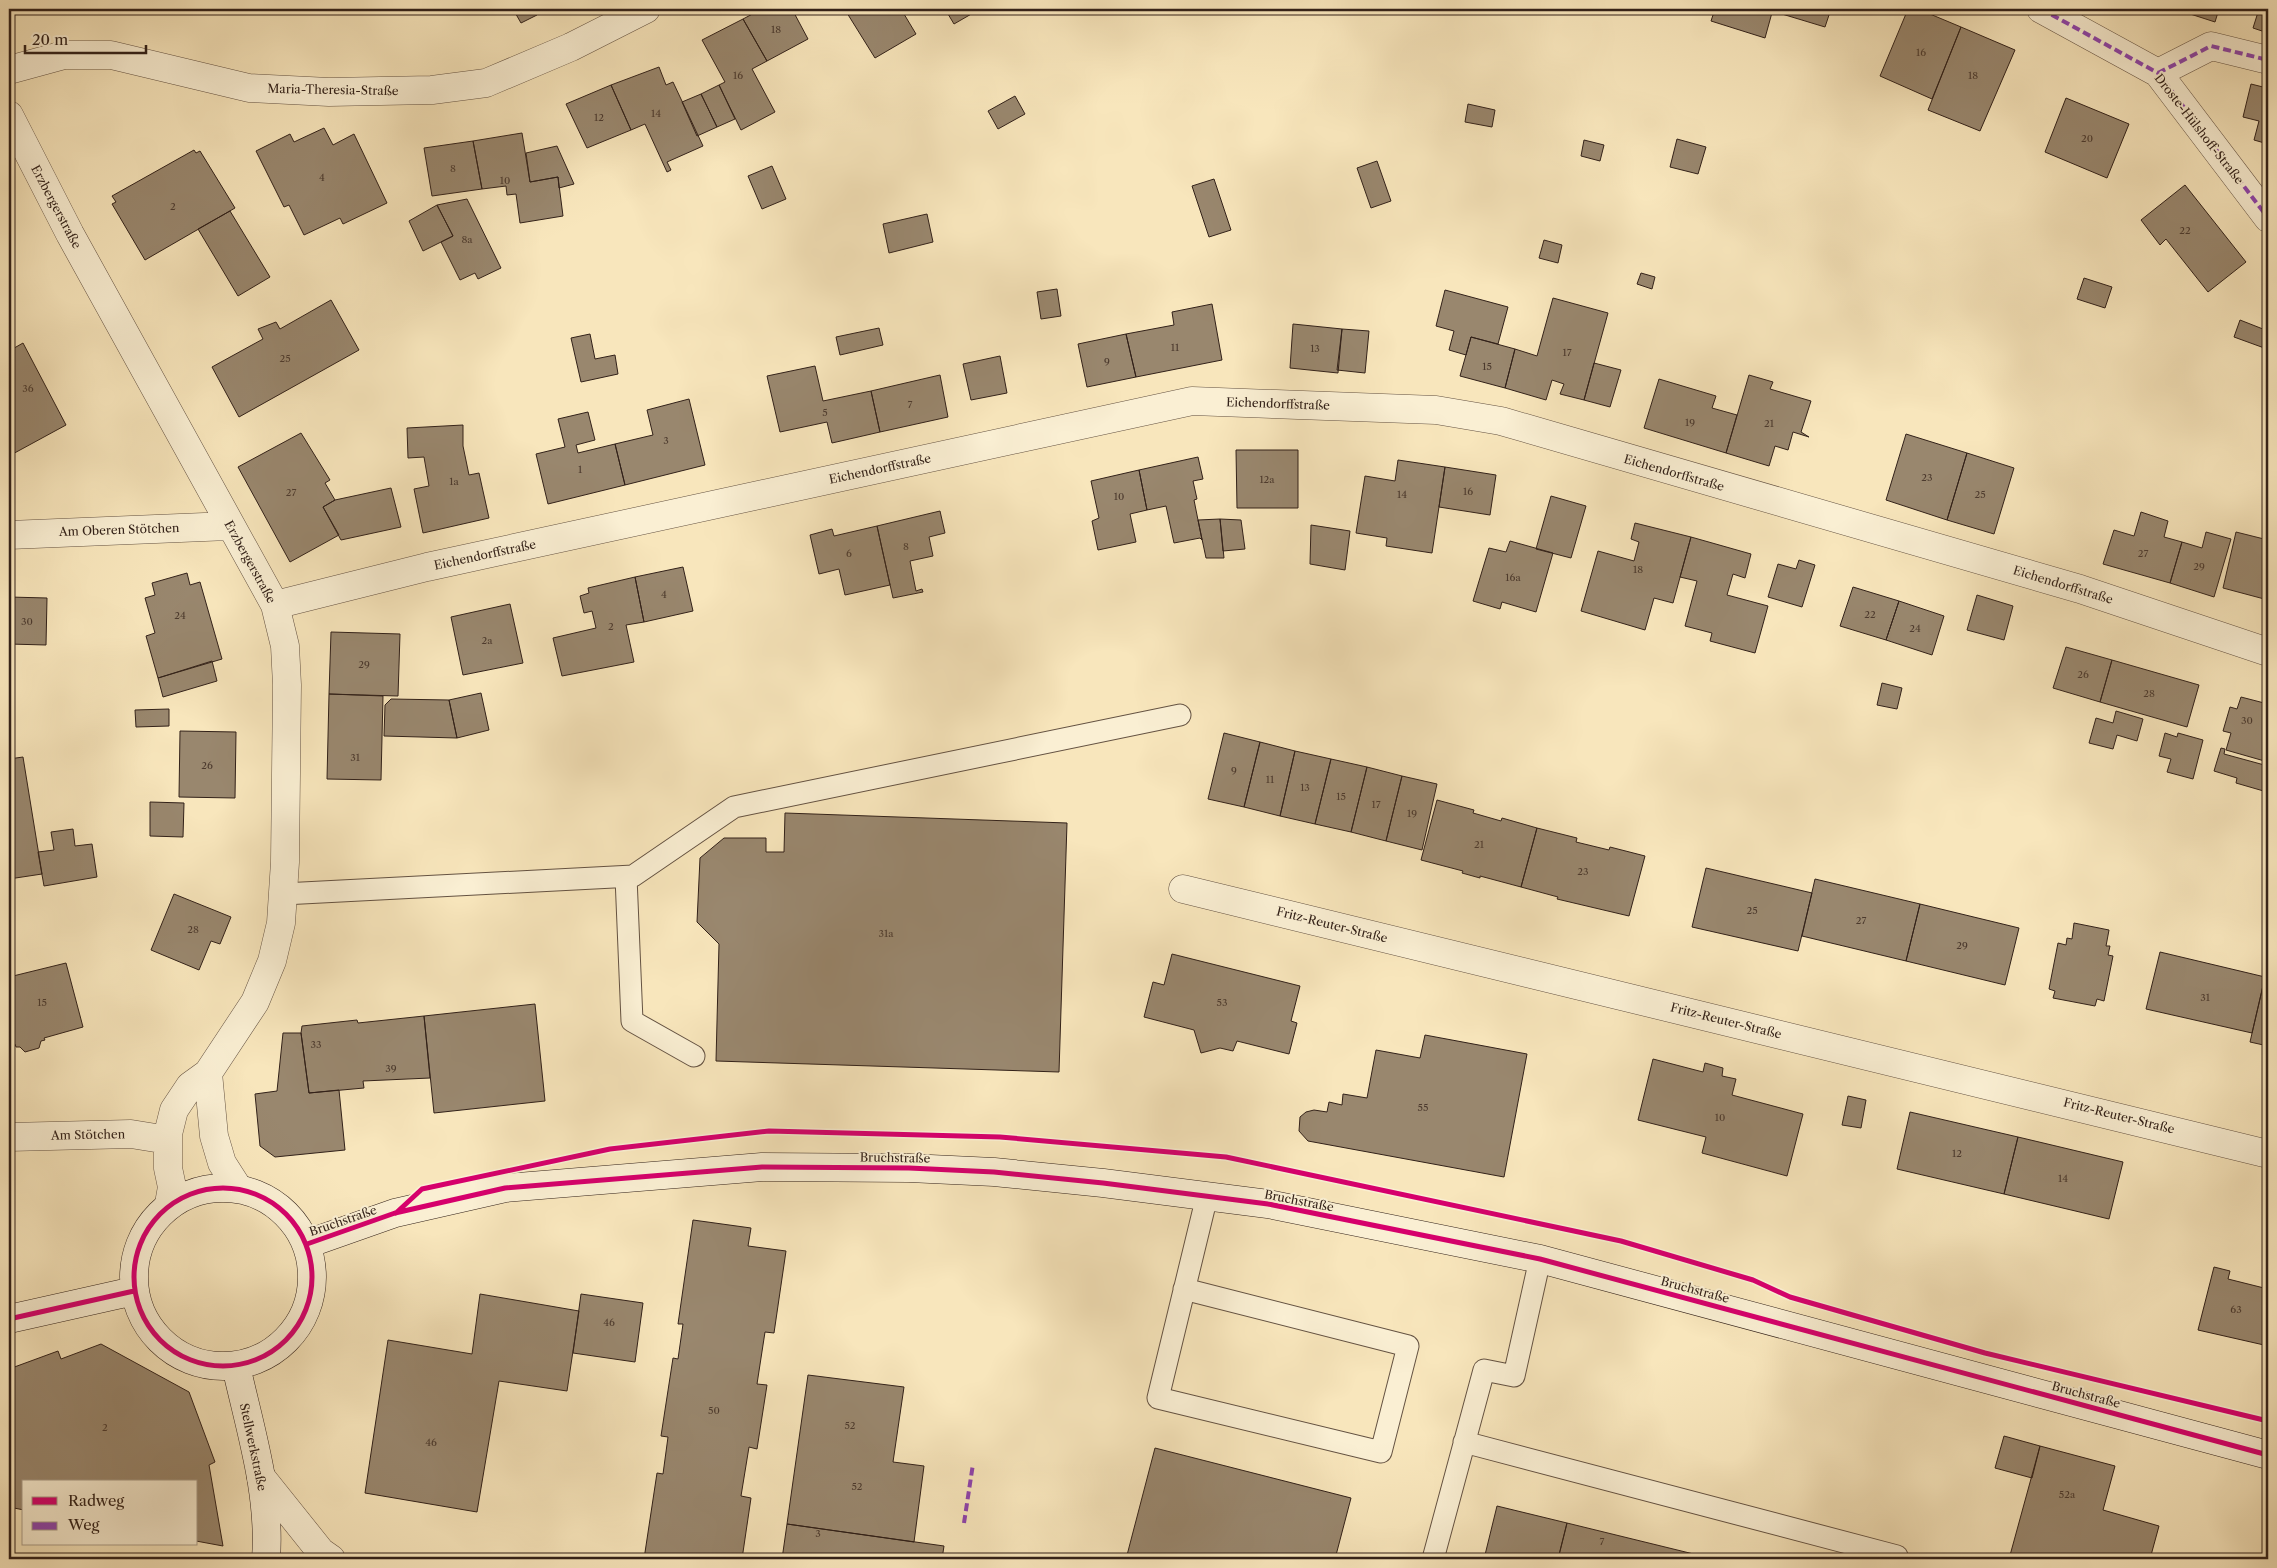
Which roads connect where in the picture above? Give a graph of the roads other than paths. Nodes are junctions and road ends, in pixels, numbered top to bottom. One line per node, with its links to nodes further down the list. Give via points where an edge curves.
1 (646, 9): 4 (street, Maria-Theresia-Straße, via 571,47 486,83 432,90 329,92 249,88 111,54 64,55)
2 (2041, 9): 5 (street, Droste-Hülshoff-Straße)
3 (2268, 60): 5 (street, via 2211,46)
4 (9, 70)
5 (2158, 73): 7 (street, Droste-Hülshoff-Straße)
6 (9, 115): 8 (street, Erzbergerstraße)
7 (2268, 218)
8 (229, 526): 9 (street, Am Oberen Stötchen); 10 (street, Erzbergerstraße)
9 (9, 535)
10 (275, 605): 11 (street, Eichendorffstraße, via 427,567 1192,401 1436,410 1501,421 2080,589); 15 (street, Erzbergerstraße, via 285,646 287,685)
11 (2268, 652)
12 (1180, 715): 13 (lane, via 734,807 633,876)
13 (626, 877): 15 (lane); 16 (lane, via 632,1021)
14 (1183, 889): 20 (street, Fritz-Reuter-Straße)
15 (282, 894): 17 (street, Erzbergerstraße, via 281,922 266,978 255,1002)
16 (694, 1056)
17 (208, 1073): 19 (street, Erzbergerstraße, via 190,1086 174,1110); 21 (street, via 214,1136 222,1163)
18 (9, 1137): 19 (street, Am Stötchen, via 131,1134)
19 (168, 1140): 23 (street, Erzbergerstraße, via 172,1187)
20 (2268, 1154)
21 (238, 1188): 23 (street, via 219,1186 202,1189); 24 (street, via 267,1198 291,1218)
22 (1207, 1196): 24 (street, Bruchstraße, via 994,1172 762,1166 505,1188 395,1214); 25 (street, Bruchstraße, via 1268,1204); 26 (lane)
23 (169, 1204): 27 (street, via 152,1221 140,1243 134,1266)
24 (307, 1244): 29 (street, via 313,1270 310,1298 301,1322 284,1344 261,1358)
25 (1540, 1260): 30 (lane, via 1514,1376 1484,1370); 31 (street, Bruchstraße)
26 (1184, 1290): 26 (lane, via 1158,1398 1381,1452 1408,1346)
27 (134, 1291): 28 (street); 29 (street, via 143,1317 159,1340 182,1356 208,1365)
28 (9, 1319)
29 (236, 1366): 32 (street, Stellwerkstraße)
30 (1464, 1442): 35 (lane); 36 (lane, via 1897,1556)
31 (2268, 1456)
32 (262, 1477): 33 (street, Stellwerkstraße, via 268,1534); 34 (street, via 321,1552)
33 (266, 1559)
34 (331, 1559)
35 (1433, 1559)
36 (1897, 1559)

